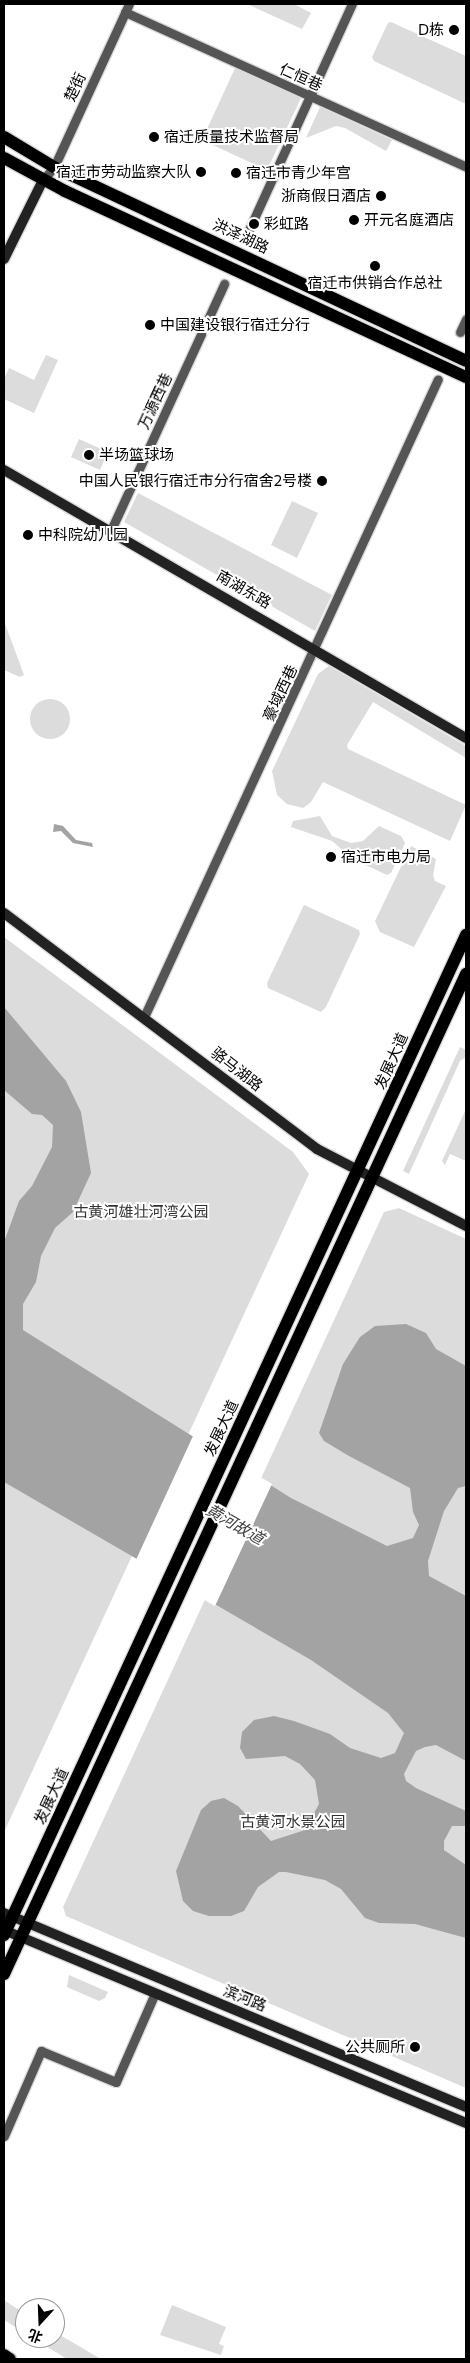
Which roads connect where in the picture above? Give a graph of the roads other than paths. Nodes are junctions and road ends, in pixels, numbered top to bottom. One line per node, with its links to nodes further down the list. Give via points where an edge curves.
1 (352, 4): 3 (street)
2 (127, 8): 3 (street, 仁恒巷); 6 (street, 楚街)
3 (309, 96): 7 (street, 仁恒巷); 9 (street)
4 (4, 136): 6 (main road, 洪泽湖路)
5 (4, 158): 8 (main road)
6 (54, 167): 8 (street, 楚街); 14 (main road, 洪泽湖路)
7 (466, 167)
8 (43, 180): 10 (street); 15 (main road)
9 (247, 234)
10 (4, 259)
11 (224, 284): 18 (street, 万源西巷)
12 (466, 319): 13 (street)
13 (460, 332)
14 (466, 361)
15 (466, 377)
16 (438, 379): 19 (street, 豪域西巷)
17 (4, 470): 18 (street, 南湖东路)
18 (111, 530): 19 (street, 南湖东路)
19 (316, 648): 20 (street, 南湖东路); 24 (street, 豪域西巷)
20 (466, 738)
21 (4, 913): 24 (street, 骆马湖路)
22 (466, 935): 25 (main road, 发展大道)
23 (466, 974): 26 (main road, 发展大道)
24 (144, 1017): 25 (street, 骆马湖路, via 317,1149)
25 (359, 1172): 26 (street, 骆马湖路); 28 (main road, 发展大道, via 149,1623)
26 (374, 1180): 27 (street, 骆马湖路); 29 (main road, 发展大道, via 162,1628)
27 (466, 1226)
28 (8, 1915): 29 (street, 滨河路); 30 (main road, 发展大道)
29 (27, 1923): 31 (main road, 发展大道); 34 (street, 滨河路)
30 (4, 1932): 31 (street, 滨河路)
31 (21, 1937): 32 (main road, 发展大道); 33 (street, 滨河路)
32 (4, 1974)
33 (155, 1993): 35 (street, 滨河路); 36 (street, via 116,2082 41,2051)
34 (466, 2107)
35 (466, 2123)
36 (4, 2136)
37 (4, 2358): 38 (main road)
38 (10, 2359)

